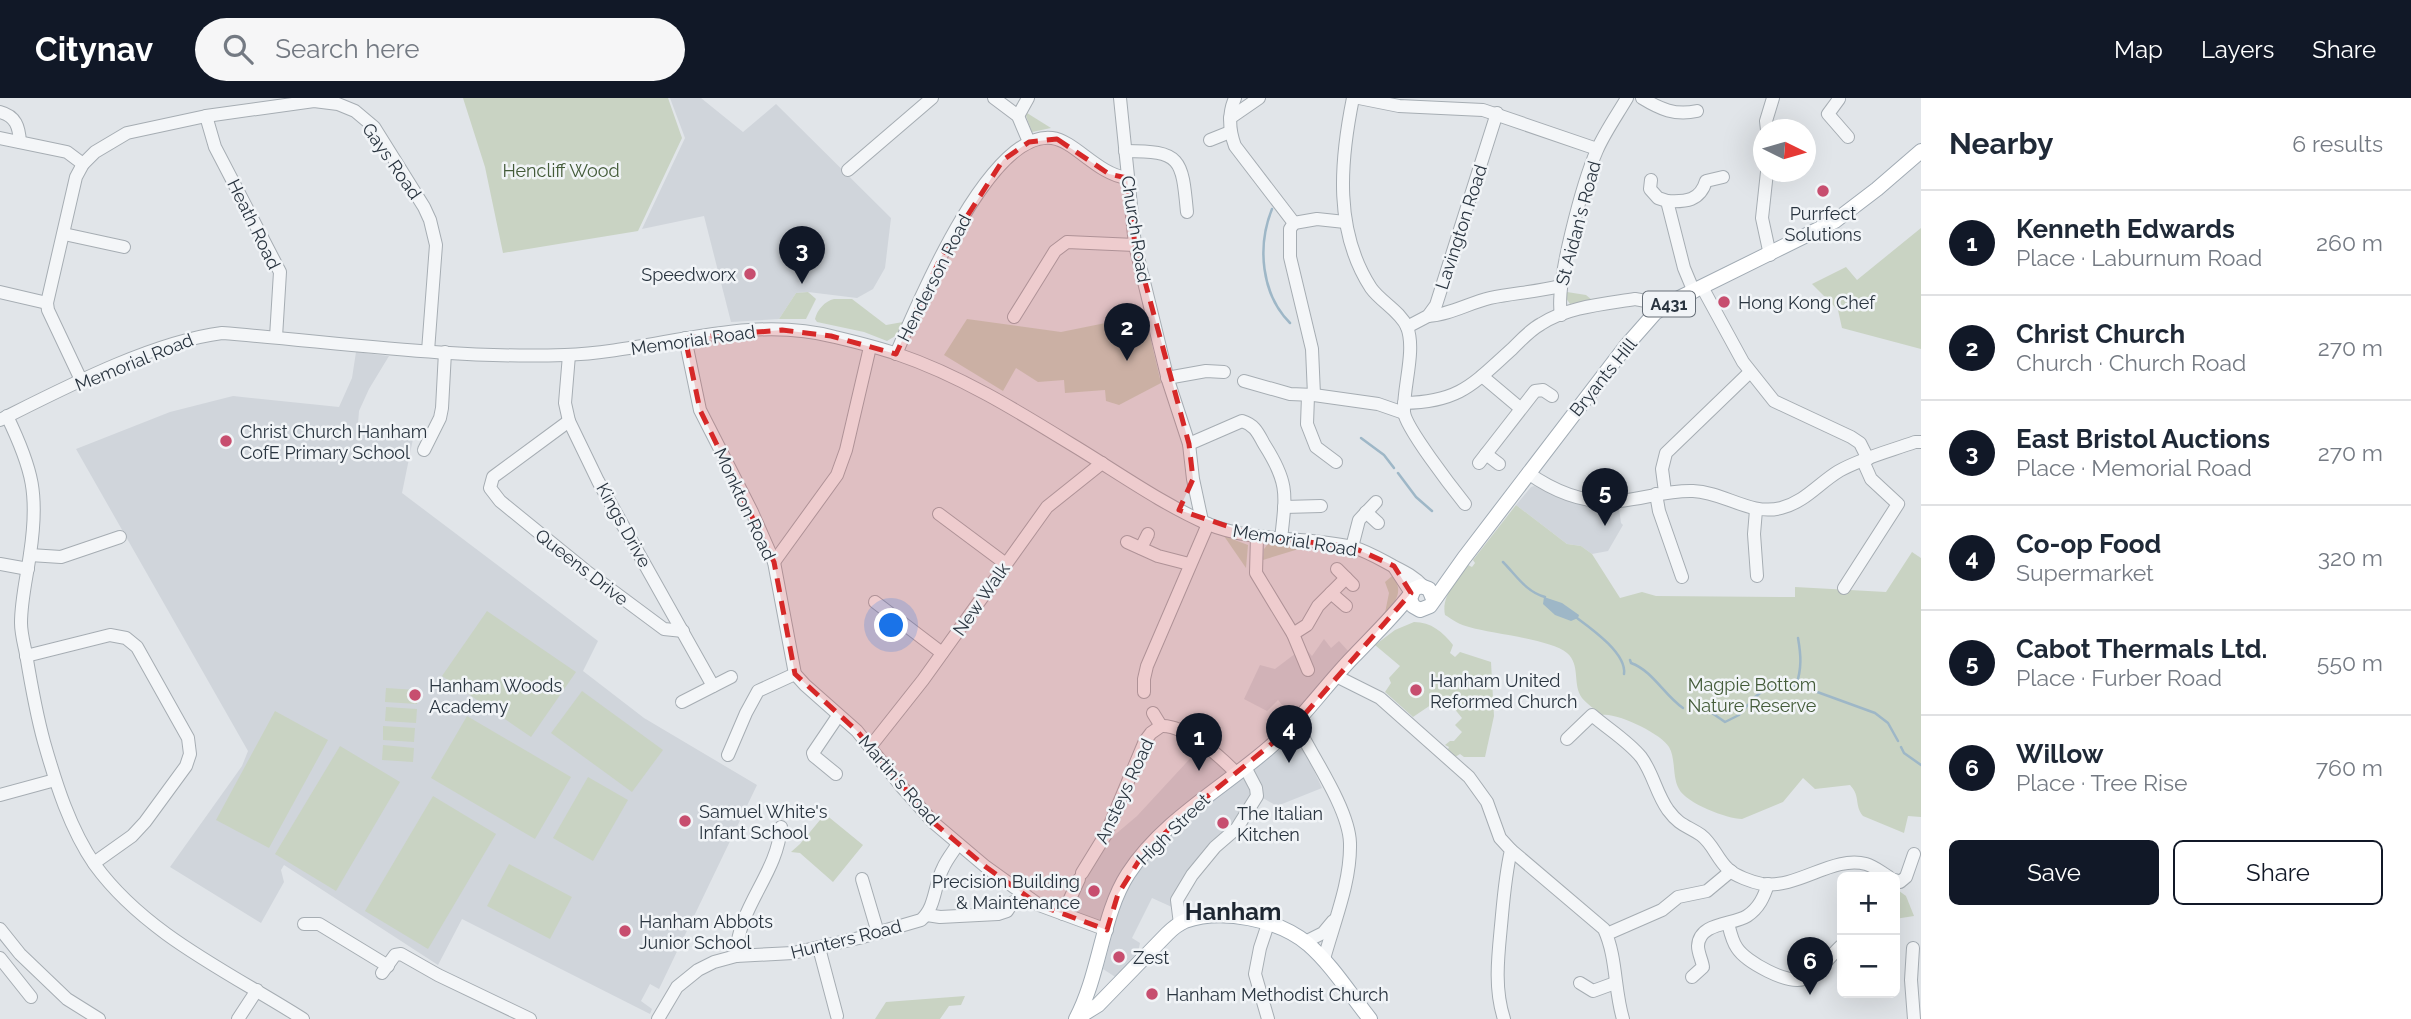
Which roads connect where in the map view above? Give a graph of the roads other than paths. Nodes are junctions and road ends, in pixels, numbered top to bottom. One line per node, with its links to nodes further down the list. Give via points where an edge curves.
1 (932, 98): 30 (street)
2 (994, 98): 16 (street)
3 (1028, 98): 16 (street)
4 (1120, 98): 27 (street, Church Road)
5 (1235, 98): 18 (street)
6 (1258, 98): 18 (street)
7 (1353, 98): 37 (street, via 1342,189)
8 (1359, 98): 14 (street, via 1399,106)
9 (1627, 98): 26 (street, St Aidan's Road)
10 (1642, 98): 17 (street, via 1660,109)
11 (1773, 98): 19 (street)
12 (1838, 98): 21 (street, via 1828,114)
13 (0, 112): 24 (street, via 14,119)
14 (1497, 113): 26 (street); 49 (street, Lavington Road, via 1436,305)
15 (206, 116): 29 (street, Gays Road, via 127,132); 52 (street, Heath Road, via 215,146 280,272); 55 (street, Gays Road, via 314,101 355,111 374,127 424,207 433,232)
16 (1018, 116): 25 (street)
17 (1692, 116)
18 (1230, 118): 20 (street)
19 (1767, 119)
20 (1230, 132): 23 (street); 38 (street)
21 (1848, 137)
22 (0, 138): 24 (street)
23 (1210, 141)
24 (20, 142): 29 (street, via 66,152)
25 (1029, 142): 32 (street, via 1057,139 1109,173); 57 (street, Henderson Road, via 1003,160 970,206)
26 (1597, 149): 43 (street, St Aidan's Road)
27 (1125, 151): 32 (street, Church Road); 36 (street, via 1159,152 1173,159 1183,176)
28 (1921, 151): 42 (main road, Bryants Hill / A431, via 1835,220)
29 (83, 164): 39 (street)
30 (848, 170)
31 (1723, 177): 35 (street, via 1706,181 1694,199)
32 (1127, 178): 40 (street, Church Road)
33 (1651, 180): 35 (street, via 1650,189)
34 (1766, 182): 42 (street, via 1762,218)
35 (1667, 201): 44 (street, via 1684,268)
36 (1187, 212)
37 (1345, 222): 38 (street, via 1317,219); 51 (street, via 1356,261 1373,290)
38 (1294, 223): 65 (street, via 1290,257 1312,349)
39 (64, 234): 41 (street); 46 (street)
40 (1135, 245): 50 (street, via 1061,245 1028,306); 62 (street, Church Road)
41 (124, 247)
42 (1770, 255): 44 (main road, Bryants Hill / A431)
43 (1560, 286): 48 (street, St Aidan's Road); 49 (street)
44 (1698, 289): 47 (main road, Bryants Hill / A431); 60 (street)
45 (0, 292): 46 (street)
46 (47, 303): 64 (street)
47 (1656, 313): 48 (street, via 1646,301 1635,299); 78 (main road, Bryants Hill / A431)
48 (1561, 315): 61 (street, via 1540,324)
49 (1428, 316): 51 (street)
50 (1014, 317)
51 (1407, 327): 67 (street, via 1410,346)
52 (276, 337): 55 (street, Memorial Road); 64 (street, Memorial Road, via 201,336)
53 (685, 338): 54 (street, Memorial Road, via 782,330); 58 (street, Memorial Road); 97 (street, Monkton Road, via 700,410)
54 (870, 347): 57 (street, Memorial Road); 97 (street, via 836,475)
55 (428, 351): 56 (street, Memorial Road)
56 (445, 352): 58 (street, Memorial Road); 73 (street, via 440,418)
57 (896, 354): 76 (street, Memorial Road, via 987,394)
58 (569, 355): 70 (street, Kings Drive, via 565,403)
59 (1224, 372): 62 (street)
60 (1750, 372): 74 (street, via 1774,401 1860,443); 80 (street, via 1666,453)
61 (1482, 376): 67 (street, via 1456,395); 68 (street)
62 (1167, 378): 72 (street, Church Road)
63 (1244, 381): 65 (street)
64 (82, 382): 69 (street, Memorial Road)
65 (1311, 396): 67 (street); 75 (street, via 1307,424 1316,446)
66 (1552, 396): 68 (street, via 1539,389)
67 (1404, 408): 81 (street, via 1414,434 1454,495)
68 (1520, 408): 77 (street, via 1482,458)
69 (4, 418): 96 (street, via 31,474 34,524)
70 (569, 421): 111 (street, Kings Drive); 111 (street, Queens Drive, via 493,477 490,488 586,571 664,629)
71 (1921, 442): 74 (street)
72 (1189, 444): 79 (street, Church Road); 83 (street, via 1242,421 1252,425 1279,468)
73 (424, 450)
74 (1865, 460): 85 (street, via 1839,471 1801,500); 105 (street, via 1871,479 1898,504 1857,577)
75 (1336, 462)
76 (1102, 463): 84 (street, Memorial Road); 99 (street, New Walk, via 1051,503)
77 (1499, 464)
78 (1528, 473): 80 (street, via 1578,498 1619,501); 106 (main road, Bryants Hill / A431, via 1464,558)
79 (1193, 479): 84 (street); 87 (street, Church Road)
80 (1661, 493): 85 (street, via 1718,495); 104 (street, via 1659,511)
81 (1465, 504)
82 (1321, 506): 83 (street)
83 (1284, 507): 92 (street)
84 (1178, 510): 87 (street, Memorial Road)
85 (1756, 510): 102 (street)
86 (939, 514): 99 (street)
87 (1205, 522): 90 (street, Memorial Road); 100 (street)
88 (1378, 523): 94 (street, via 1371,507 1359,520)
89 (1148, 534): 95 (street)
90 (1257, 536): 92 (street, Memorial Road); 112 (street, via 1256,573)
91 (120, 537): 96 (street, via 61,557)
92 (1281, 538): 94 (street, Memorial Road)
93 (1127, 542): 95 (street)
94 (1352, 547): 106 (street, Memorial Road, via 1394,566)
95 (1141, 548): 100 (street)
96 (30, 555): 101 (street)
97 (774, 562): 116 (street, Monkton Road)
98 (0, 564): 101 (street)
99 (1006, 564): 113 (street, New Walk)
100 (1189, 564): 120 (street, via 1145,672)
101 (28, 569): 114 (street, via 21,622)
102 (1757, 576)
103 (1345, 578): 107 (street)
104 (1682, 578)
105 (1844, 588)
106 (1421, 592): 110 (main road, High Street / A431); 110 (main road, High Street / A431, via 1427,609)
107 (1331, 593): 109 (street); 112 (street, via 1307,625)
108 (875, 602): 113 (street)
109 (1346, 606)
110 (1390, 620): 117 (main road, High Street / A431)
111 (683, 631): 119 (street, Kings Drive)
112 (1293, 634): 115 (street)
113 (942, 653): 127 (street, New Walk)
114 (26, 656): 131 (street); 137 (street, via 110,635 125,638 137,647 188,738 187,766 145,822)
115 (1308, 670)
116 (795, 674): 123 (street, Martin's Road); 128 (street, via 758,691)
117 (1336, 676): 124 (main road, High Street / A431); 135 (street, via 1380,698 1469,778)
118 (731, 677): 119 (street)
119 (713, 686): 121 (street)
120 (1144, 692)
121 (682, 702)
122 (1153, 713): 125 (street, Ansteys Road)
123 (838, 716): 127 (street, Martin's Road); 130 (street, via 814,751)
124 (1296, 724): 129 (main road, High Street / A431); 146 (street, via 1343,813 1350,841)
125 (1161, 726): 129 (street, via 1176,726); 144 (street, Ansteys Road, via 1145,741 1106,834)
126 (1569, 731): 138 (street, via 1588,711 1641,757 1675,818 1701,835)
127 (870, 747): 134 (street, Martin's Road, via 934,823)
128 (728, 755)
129 (1241, 770): 147 (street, via 1257,796 1242,821 1187,883 1177,900); 152 (main road, High Street / A431, via 1177,821 1135,864 1118,894)
130 (836, 775)
131 (55, 780): 132 (street); 137 (street)
132 (0, 795)
133 (781, 827): 159 (street, via 773,861 743,916)
134 (958, 844): 144 (street, Martin's Road, via 1039,905); 145 (street, via 943,868)
135 (1511, 850): 154 (street, via 1594,918); 179 (street, via 1498,961)
136 (1914, 851): 141 (street)
137 (94, 863): 168 (street, via 148,922)
138 (1731, 871): 142 (street); 154 (street, via 1707,891 1678,897 1662,910)
139 (1880, 872): 142 (street, via 1864,863 1852,863)
140 (862, 879): 153 (street)
141 (1900, 882)
142 (1768, 884): 148 (street, via 1754,911)
143 (1013, 901): 145 (street, Hunters Road, via 998,915)
144 (1063, 914): 152 (street, Martin's Road)
145 (927, 915): 153 (street, Hunters Road)
146 (1336, 919): 155 (street); 161 (street)
147 (1180, 923): 150 (main road, via 1214,916); 167 (main road)
148 (1727, 923): 157 (street, via 1738,950 1757,965 1792,980 1804,979); 163 (street, via 1702,936 1698,946 1703,967)
149 (304, 924): 175 (street, via 321,919 385,970 395,955 401,954)
150 (1268, 924): 155 (main road); 177 (street, via 1255,974)
151 (0, 929): 158 (street)
152 (1107, 930): 166 (main road, High Street / A431)
153 (878, 933): 156 (street, Hunters Road)
154 (1606, 934): 165 (street)
155 (1305, 942): 161 (main road)
156 (819, 948): 159 (street, Hunters Road); 170 (street)
157 (1837, 950)
158 (20, 954): 162 (street); 172 (street, via 66,999)
159 (736, 956): 171 (street, Hunters Road, via 714,962 687,978 677,987)
160 (1915, 956): 181 (street)
161 (1324, 959): 178 (main road)
162 (2, 961): 169 (street)
163 (1692, 977)
164 (1580, 983): 165 (street, via 1593,991)
165 (1615, 983): 180 (street)
166 (1091, 985): 167 (main road); 176 (main road, High Street / A431)
167 (1117, 987): 176 (main road)
168 (257, 990): 173 (street); 174 (street)
169 (31, 997)
170 (836, 1016)
171 (663, 1018)
172 (99, 1019)
173 (238, 1019)
174 (303, 1019)
175 (528, 1019)
176 (1077, 1019)
177 (1268, 1019)
178 (1370, 1019)
179 (1504, 1019)
180 (1623, 1019)
181 (1914, 1019)

